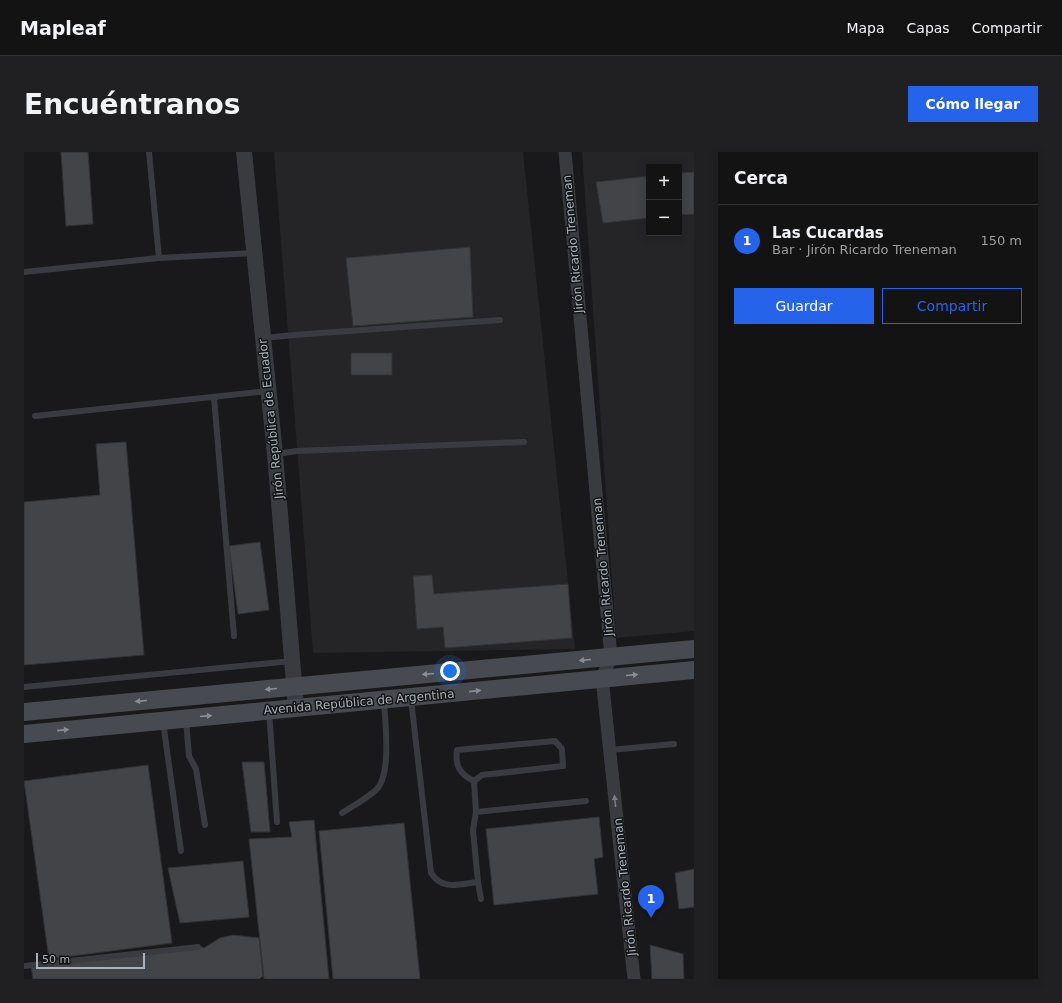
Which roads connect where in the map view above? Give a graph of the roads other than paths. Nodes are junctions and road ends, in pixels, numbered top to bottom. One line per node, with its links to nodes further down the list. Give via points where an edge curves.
1 (149, 152): 5 (lane)
2 (244, 152): 4 (street, Jirón República de Ecuador)
3 (565, 152): 16 (street, Jirón Ricardo Treneman)
4 (254, 253): 5 (lane); 8 (street, Jirón República de Ecuador)
5 (159, 258): 6 (lane)
6 (24, 272)
7 (500, 320): 8 (lane)
8 (263, 339): 9 (street, Jirón República de Ecuador)
9 (268, 391): 10 (lane); 13 (street, Jirón República de Ecuador)
10 (214, 397): 11 (lane); 14 (lane)
11 (35, 416)
12 (524, 442): 13 (lane)
13 (275, 454): 17 (street, Jirón República de Ecuador)
14 (234, 636)
15 (694, 649): 16 (main road, Avenida República de Argentina)
16 (611, 657): 19 (street, Jirón Ricardo Treneman); 21 (main road, Avenida República de Argentina, one-way to 21)
17 (292, 661): 20 (lane); 21 (street, Jirón República de Ecuador)
18 (694, 670): 19 (main road, Avenida República de Argentina, one-way to 18)
19 (602, 678): 22 (main road, Avenida República de Argentina, one-way to 19); 31 (street, Jirón Ricardo Treneman)
20 (24, 687)
21 (294, 687): 24 (street, Jirón República de Ecuador); 26 (main road, Avenida República de Argentina, one-way to 26)
22 (411, 697): 23 (main road, Avenida República de Argentina); 39 (lane, via 431,873 436,881 444,886)
23 (384, 700): 24 (main road, Avenida República de Argentina); 35 (lane, via 384,777 376,790)
24 (296, 707): 25 (main road, Avenida República de Argentina)
25 (269, 710): 27 (main road, Avenida República de Argentina, one-way to 25); 36 (lane)
26 (24, 712)
27 (186, 718): 28 (main road, Avenida República de Argentina); 37 (lane, via 189,756 196,769)
28 (163, 720): 29 (main road, Avenida República de Argentina, one-way to 28); 38 (lane)
29 (24, 734)
30 (674, 744): 31 (lane)
31 (610, 750): 43 (street, Jirón Ricardo Treneman, one-way to 31)
32 (474, 780): 32 (lane, via 463,776 457,765 457,750 555,741 562,749 563,766 482,776); 34 (lane)
33 (586, 801): 34 (lane)
34 (476, 812): 39 (lane, via 473,830)
35 (342, 813)
36 (277, 822)
37 (205, 826)
38 (181, 851)
39 (478, 882): 40 (lane)
40 (481, 899)
41 (198, 947): 42 (lane)
42 (24, 966)
43 (634, 979)

